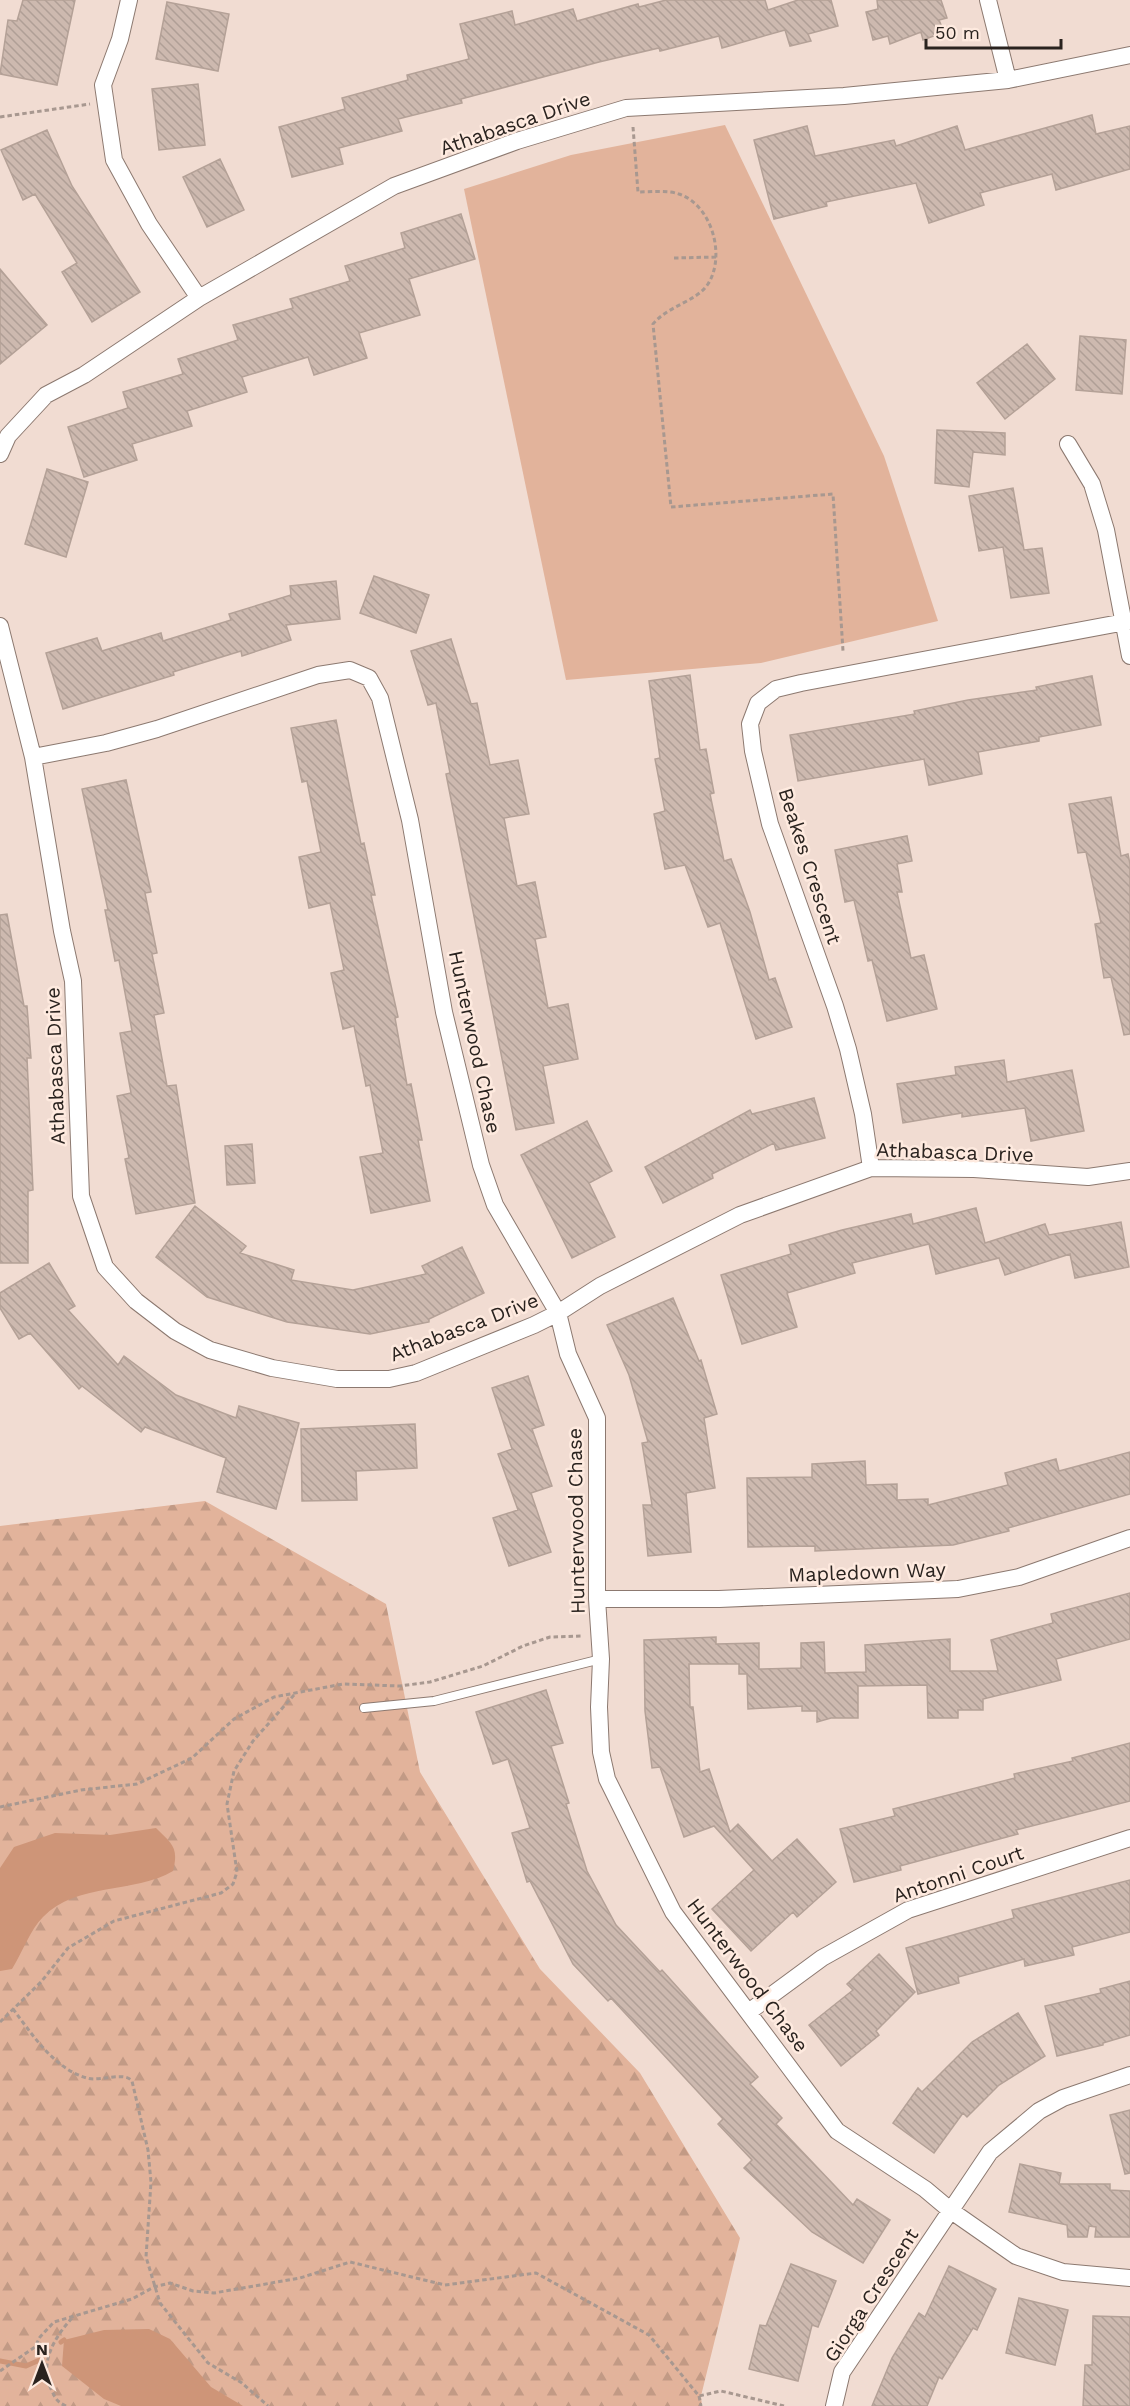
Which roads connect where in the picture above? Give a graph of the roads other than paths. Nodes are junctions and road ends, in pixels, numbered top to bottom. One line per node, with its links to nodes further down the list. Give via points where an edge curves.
1 (129, 0): 5 (street, via 103,85 114,160 149,224)
2 (988, 0): 4 (street)
3 (1130, 55): 4 (street, Athabasca Drive)
4 (1008, 80): 5 (street, Athabasca Drive, via 844,96 626,108 517,141 394,186)
5 (198, 297): 7 (street, Athabasca Drive, via 84,375 46,395 8,436)
6 (1068, 444): 8 (street, via 1092,484)
7 (0, 454)
8 (1127, 622): 10 (street); 12 (street, Beakes Crescent, via 801,683 776,689 758,703 750,724 770,824 848,1049)
9 (0, 626): 11 (street, Athabasca Drive)
10 (1130, 656)
11 (33, 757): 14 (street, Athabasca Drive, via 73,981 81,1196 105,1267 136,1301 175,1331 210,1350 272,1368 337,1378 389,1379 416,1372); 14 (street, Hunterwood Chase, via 157,729 318,675 350,670 369,678 380,698 410,820 444,1012 481,1166 495,1205)
12 (871, 1168): 13 (street, Athabasca Drive, via 974,1169 1088,1177); 14 (street, Athabasca Drive, via 740,1215 600,1286)
13 (1130, 1171)
14 (558, 1313): 16 (street, Hunterwood Chase, via 568,1354 597,1418)
15 (1130, 1538): 16 (street, Mapledown Way, via 1019,1577 958,1590 719,1599)
16 (597, 1599): 17 (street, Hunterwood Chase)
17 (601, 1659): 18 (lane, via 434,1701); 20 (street, Hunterwood Chase, via 601,1752 607,1779 669,1905)
18 (364, 1708)
19 (1130, 1838): 20 (street, Antonni Court, via 908,1910 822,1958)
20 (750, 2011): 22 (street, Hunterwood Chase, via 837,2131)
21 (1130, 2075): 22 (street, Giorga Crescent, via 1063,2098 1039,2111 990,2152)
22 (950, 2210): 23 (street, Hunterwood Chase, via 1016,2256 1063,2272); 24 (street, Giorga Crescent, via 842,2372)
23 (1130, 2278)
24 (834, 2406)

